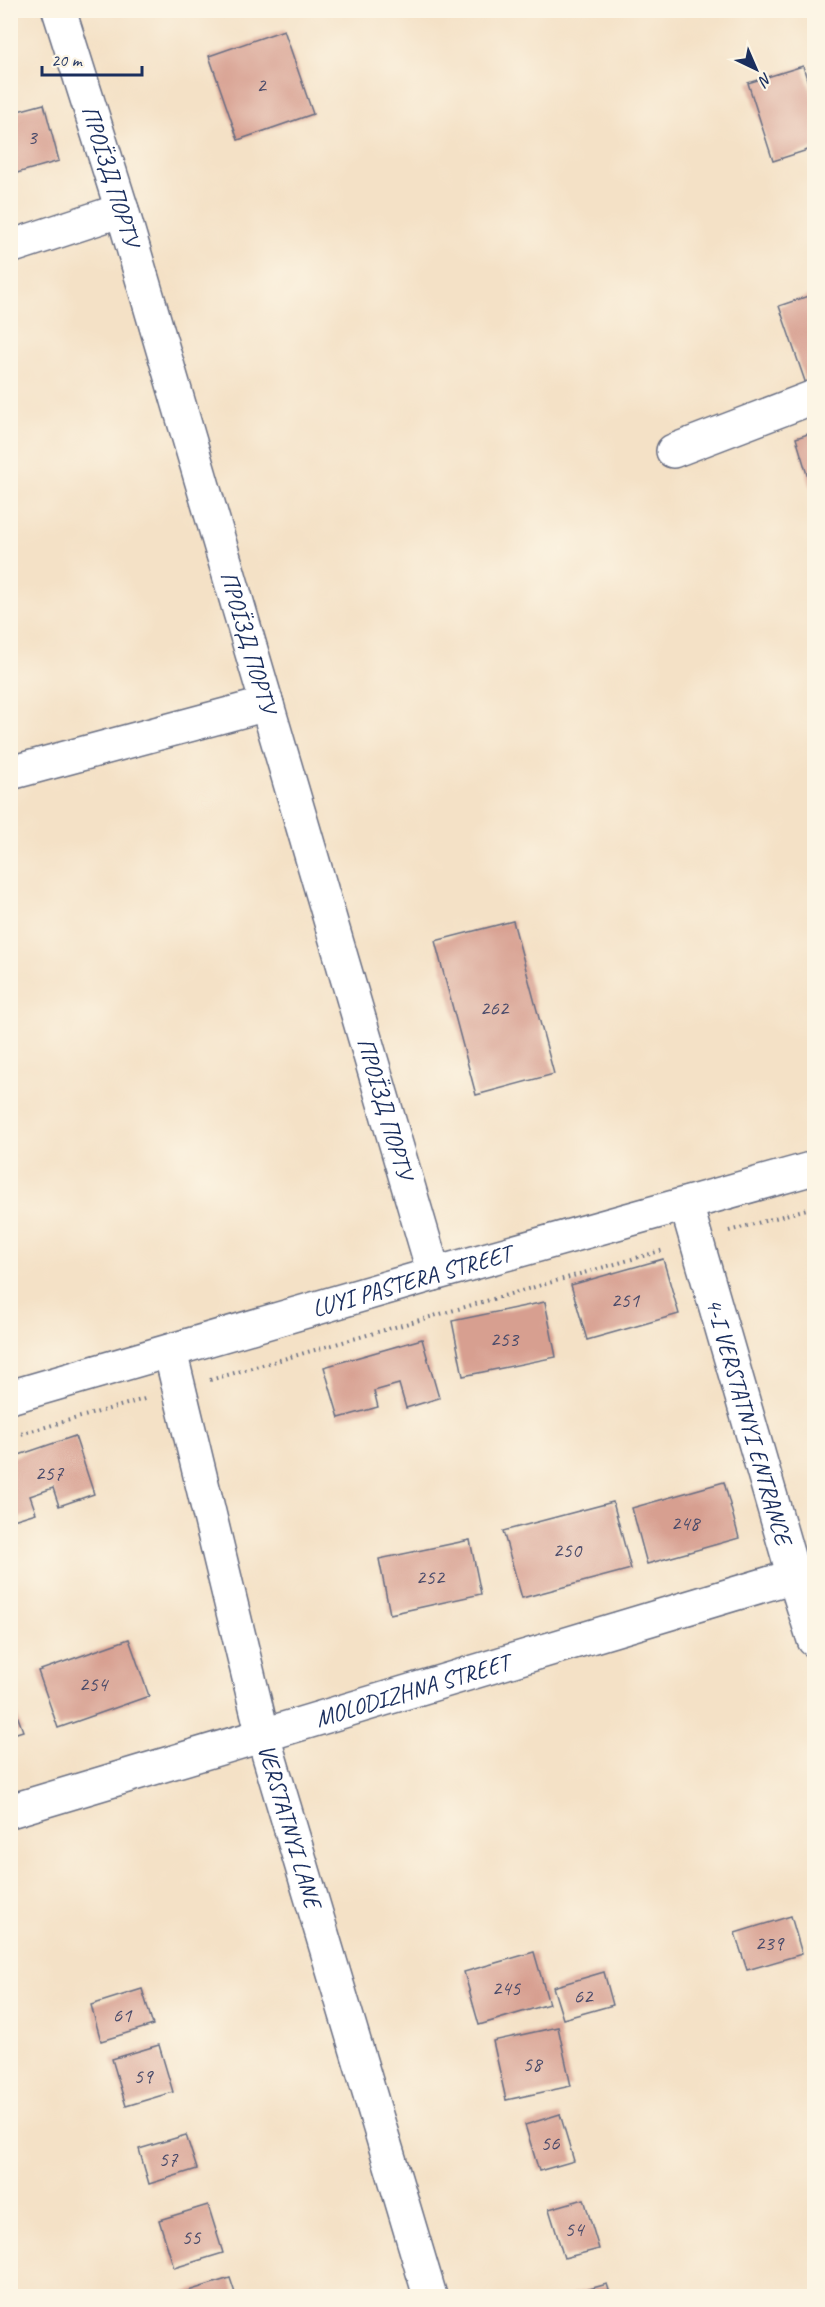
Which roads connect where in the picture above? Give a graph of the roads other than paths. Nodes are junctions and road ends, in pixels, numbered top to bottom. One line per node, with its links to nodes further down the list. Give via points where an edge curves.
1 (59, 10): 2 (street, ПРОЇЗД ПОРТУ)
2 (122, 210): 3 (street); 6 (street, ПРОЇЗД ПОРТУ)
3 (10, 247)
4 (814, 397): 5 (street)
5 (673, 451)
6 (267, 704): 7 (street); 10 (street, ПРОЇЗД ПОРТУ)
7 (10, 773)
8 (814, 1168): 9 (street, LUYI PASTERA STREET)
9 (686, 1204): 10 (street, LUYI PASTERA STREET); 13 (street, 4-I VERSTATNYI ENTRANCE)
10 (434, 1274): 11 (street, LUYI PASTERA STREET)
11 (170, 1351): 12 (street, LUYI PASTERA STREET); 15 (street, VERSTATNYI LANE)
12 (10, 1397)
13 (804, 1574): 14 (street, 4-I VERSTATNYI ENTRANCE); 15 (street, MOLODIZHNA STREET)
14 (814, 1640)
15 (263, 1736): 16 (street, MOLODIZHNA STREET); 17 (street, VERSTATNYI LANE)
16 (10, 1811)
17 (429, 2296)

